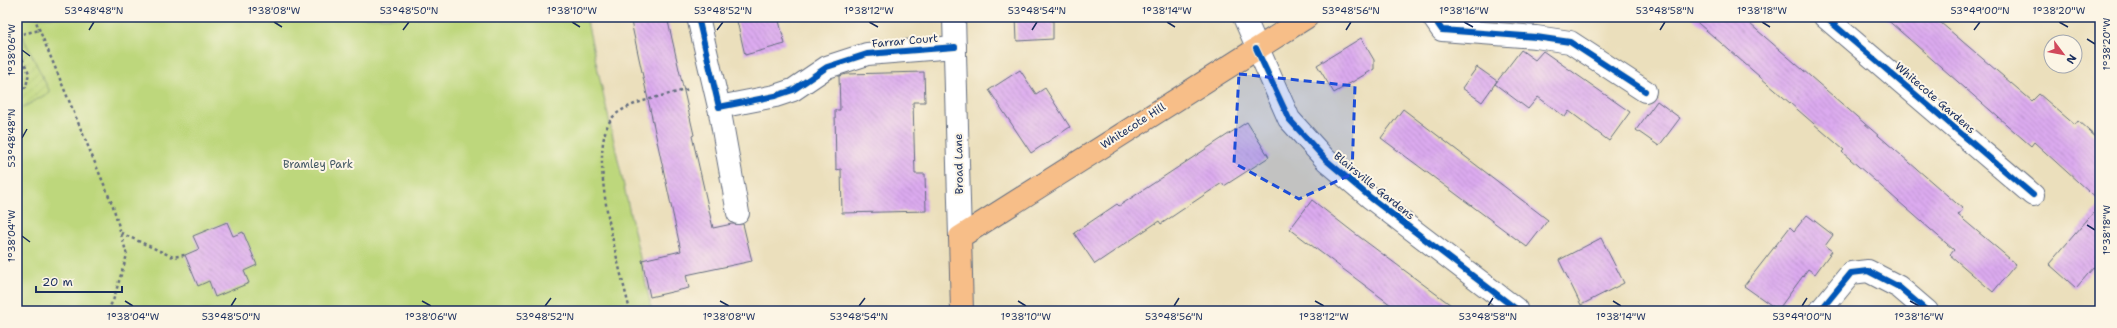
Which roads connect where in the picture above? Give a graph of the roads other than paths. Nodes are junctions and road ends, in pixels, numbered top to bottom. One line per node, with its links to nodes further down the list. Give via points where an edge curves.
1 (698, 17): 10 (street)
2 (954, 17): 7 (street, Broad Lane)
3 (1244, 17): 8 (street, Blairsville Gardens)
4 (1307, 17): 8 (main road, Whitecote Hill)
5 (1433, 17): 9 (street, via 1442,30 1570,42)
6 (1825, 17): 11 (street, Whitecote Gardens)
7 (955, 47): 10 (street, Farrar Court, via 867,54 827,67 793,90); 13 (street, Broad Lane)
8 (1256, 48): 13 (main road, Whitecote Hill); 14 (street, Blairsville Gardens, via 1289,120 1326,160 1371,198)
9 (1644, 91)
10 (719, 107): 12 (street)
11 (2033, 195)
12 (738, 213)
13 (960, 237): 15 (main road, Broad Lane)
14 (1516, 309)
15 (962, 311)
16 (1820, 311): 17 (street, via 1851,273 1868,271 1899,287)
17 (1927, 311)

